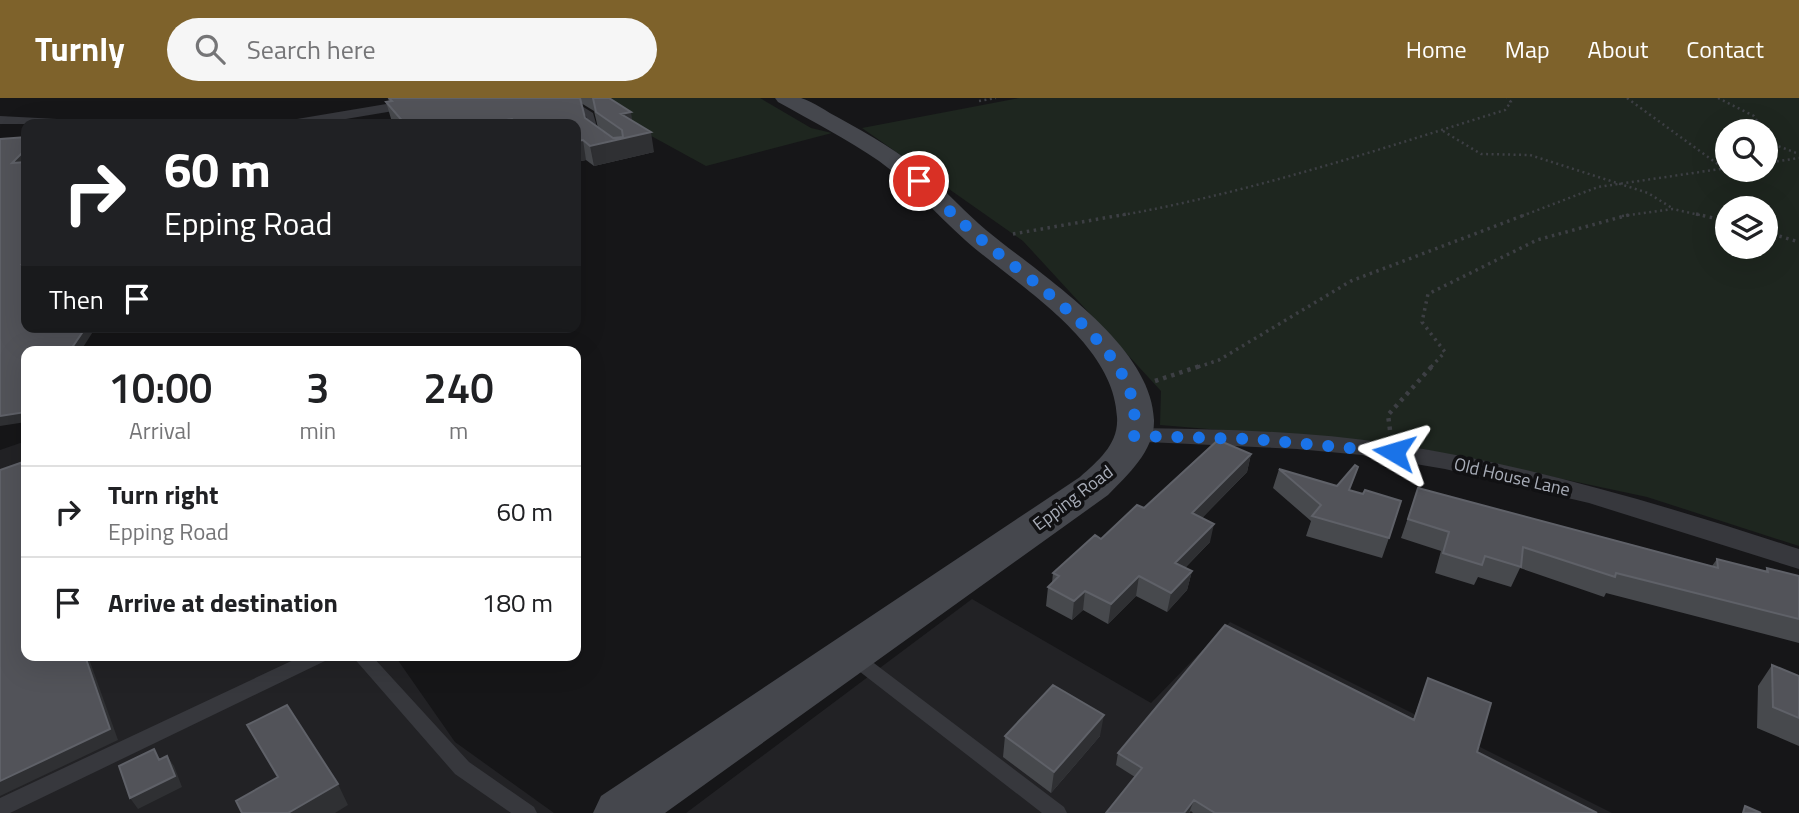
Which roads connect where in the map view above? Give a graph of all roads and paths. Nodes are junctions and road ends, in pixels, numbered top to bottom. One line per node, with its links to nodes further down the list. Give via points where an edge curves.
1 (447, 98): 9 (street)
2 (564, 98): 14 (lane, via 590,115 593,134)
3 (785, 98): 24 (main road, via 873,147 919,181)
4 (996, 98): 8 (path)
5 (1507, 98): 13 (path, via 1511,102 1505,110)
6 (1627, 98): 18 (path)
7 (1718, 98): 10 (path)
8 (979, 101)
9 (321, 119)
10 (1756, 119)
11 (0, 120): 12 (street)
12 (21, 121)
13 (1443, 131): 20 (path, via 1481,153 1530,155); 24 (path, via 1191,203)
14 (605, 144)
15 (1778, 147): 16 (path)
16 (1799, 156): 17 (path)
17 (1778, 160)
18 (1715, 162)
19 (1715, 170): 20 (path)
20 (1619, 184): 21 (path, via 1648,193); 26 (path, via 1598,187 1351,281 1219,360)
21 (1673, 208): 22 (path); 28 (path, via 1625,215 1537,240 1428,294 1422,322 1445,352 1388,415)
22 (1715, 218)
23 (1778, 236): 25 (path)
24 (981, 239): 26 (main road, via 1103,344)
25 (1799, 242)
26 (1127, 390): 27 (main road, via 1134,407)
27 (1134, 436): 28 (street, Old House Lane, via 1254,439); 30 (main road, Epping Road, via 1122,460 1094,486)
28 (1394, 452): 29 (street, Old House Lane, via 1603,499)
29 (1799, 559)
30 (851, 655): 35 (main road, Epping Road); 36 (lane)
31 (308, 661): 33 (lane)
32 (366, 661): 34 (lane, via 462,768)
33 (0, 807)
34 (527, 813)
35 (621, 813)
36 (1057, 813)

